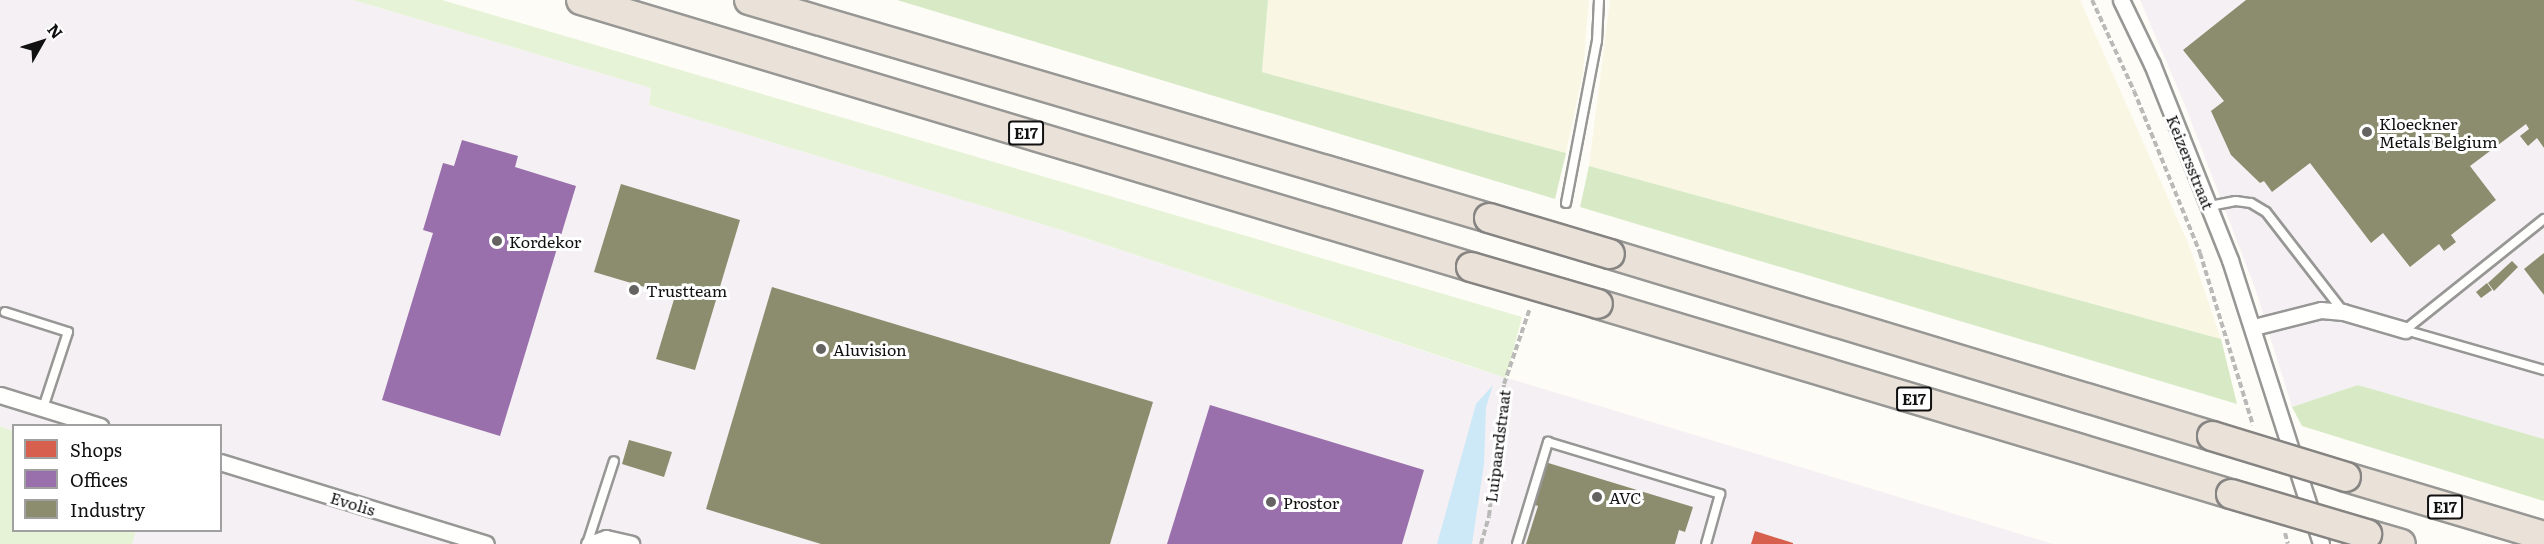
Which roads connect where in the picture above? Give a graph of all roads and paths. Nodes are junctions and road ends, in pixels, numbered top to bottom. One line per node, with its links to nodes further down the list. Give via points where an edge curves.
1 (581, 0): 31 (highway, E17, bridge)
2 (749, 0): 22 (highway, E17, bridge)
3 (1599, 0): 6 (lane, via 1597,41)
4 (2092, 0): 18 (path, via 2200,253)
5 (2121, 0): 7 (street, Keizersstraat, via 2152,64)
6 (1566, 203)
7 (2210, 206): 10 (lane, via 2236,201 2251,203 2266,212); 12 (street, Keizersstraat)
8 (2544, 219): 13 (lane)
9 (5, 312): 16 (lane, via 68,332)
10 (2343, 312): 12 (street, via 2321,310); 13 (street)
11 (1528, 315): 26 (path, Luipaardstraat, via 1504,384 1489,516)
12 (2254, 327): 30 (street, Keizersstraat)
13 (2405, 330): 14 (lane)
14 (2544, 370)
15 (0, 395): 16 (street)
16 (44, 408): 17 (street)
17 (94, 424)
18 (2255, 431)
19 (614, 460): 24 (lane)
20 (222, 463): 23 (street, Evolis)
21 (2284, 529): 29 (path)
22 (2544, 536)
23 (486, 544)
24 (588, 544): 25 (street, via 606,538)
25 (631, 544)
26 (1481, 544)
27 (1517, 544): 28 (lane, via 1548,442 1720,494)
28 (1706, 544)
29 (2289, 544)
30 (2321, 544)
31 (2401, 544)

